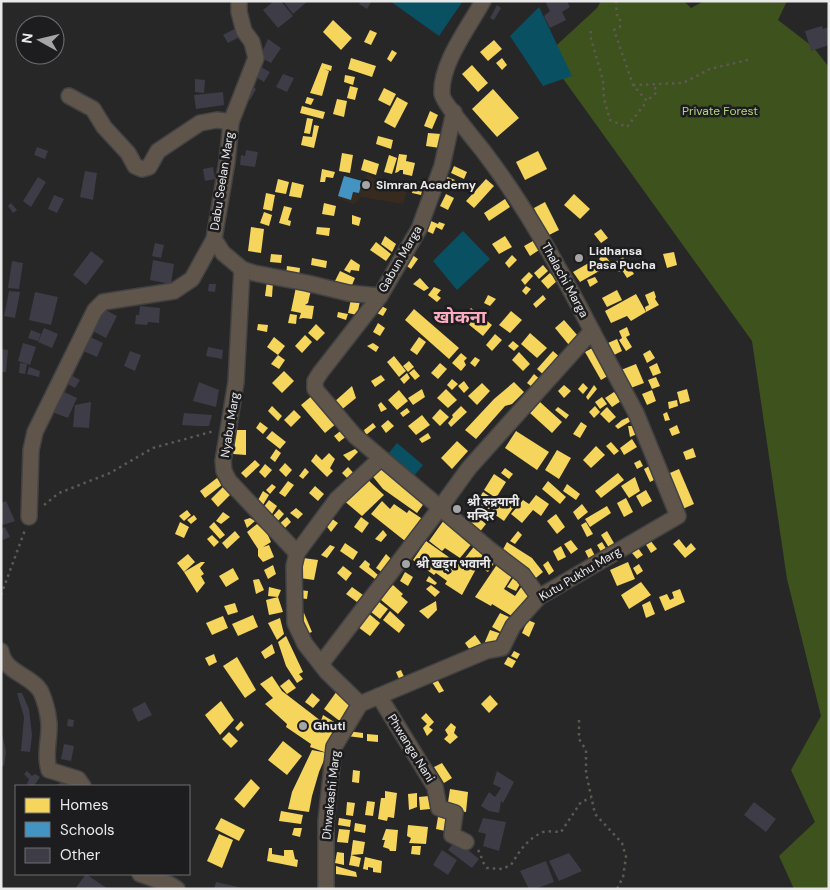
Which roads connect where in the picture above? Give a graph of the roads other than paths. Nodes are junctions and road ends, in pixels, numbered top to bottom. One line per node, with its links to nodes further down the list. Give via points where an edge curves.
1 (239, 1): 5 (street, Dabu Seelan Marg, via 244,31 252,42 256,58)
2 (483, 1): 4 (street, Thalachi Marga, via 454,52 442,81 442,97)
3 (69, 96): 5 (street, via 93,109 135,166 142,169 149,167 158,151 200,123)
4 (454, 112): 8 (street, Gabun Marga, via 442,166 419,229); 9 (street, Thalachi Marga, via 526,214 564,276)
5 (231, 122): 6 (street, Dabu Seelan Marg)
6 (214, 239): 7 (street, via 224,254); 12 (street, Dabu Seelan Marg, via 192,279 174,291 103,302 95,310 35,432 30,450)
7 (242, 269): 8 (street, via 348,293); 13 (street, Nyabu Marg, via 236,382 224,471 229,481)
8 (380, 296): 10 (street, Gabun Marga, via 320,373 315,389 355,436)
9 (592, 331): 11 (street, Thalachi Marga, via 469,468); 14 (street, Kutu Pukhu Marg, via 636,413 678,516)
10 (381, 458): 11 (street); 13 (street, via 338,499)
11 (440, 508): 14 (street, via 524,574); 16 (street, Thalachi Marga)
12 (29, 517)
13 (297, 553): 16 (street, via 294,566 295,623 305,644)
14 (539, 597): 17 (street, Kutu Pukhu Marg, via 513,626 502,648 486,651)
15 (1, 651): 19 (street, via 9,666 40,690 49,723 46,761 49,770 78,780)
16 (321, 664): 18 (street)
17 (379, 696): 18 (street, Kutu Pukhu Marg); 20 (street, Phwanga Nani, via 435,787 439,808 455,813 452,836)
18 (360, 704): 23 (street, Dhwakashi Marg, via 334,747 326,821)
19 (82, 785)
20 (466, 842)
21 (143, 875): 22 (street)
22 (177, 889)
23 (326, 889)

